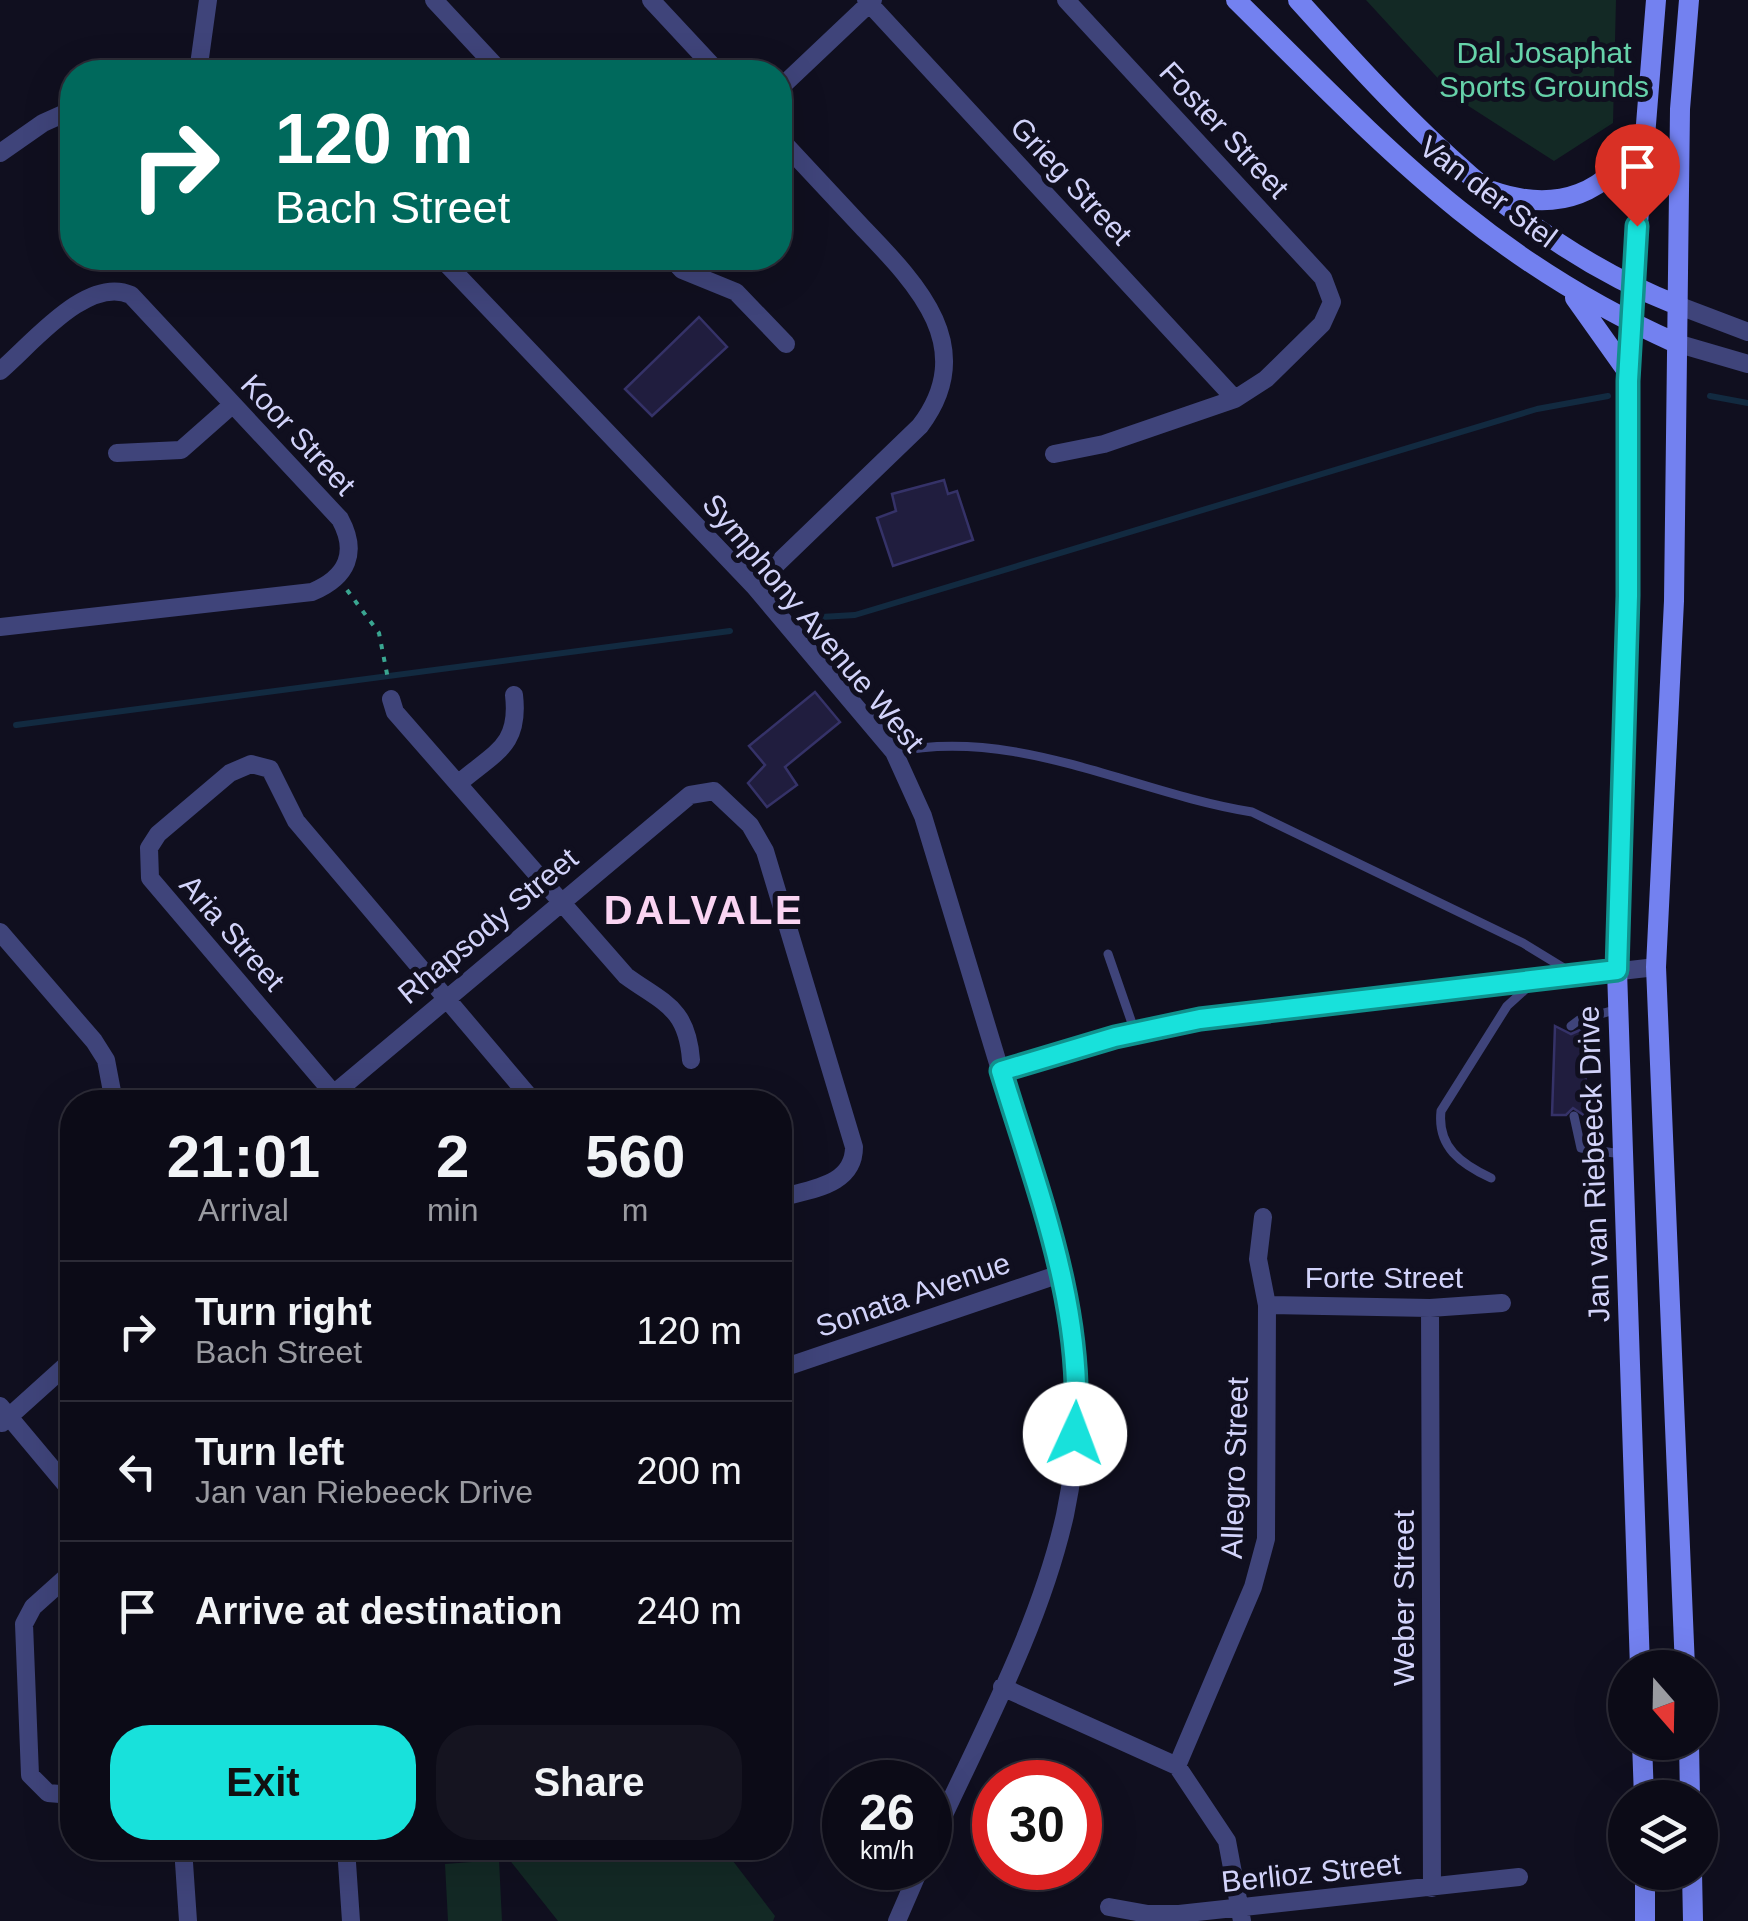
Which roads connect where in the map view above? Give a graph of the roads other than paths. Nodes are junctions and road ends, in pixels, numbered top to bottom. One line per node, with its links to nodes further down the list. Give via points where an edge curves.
1 (208, 0): 10 (street)
2 (434, 0): 11 (street)
3 (651, 0): 12 (street)
4 (1066, 0): 31 (street, Foster Street, via 1324,278 1332,302 1322,324 1266,380)
5 (1236, 0): 21 (main road, Van der Stel, via 1433,192)
6 (1298, 0): 18 (main road, Van der Stel, via 1408,122)
7 (1656, 0): 15 (main road, Jan van Riebeeck Drive)
8 (1689, 0): 23 (main road, via 1680,109)
9 (870, 1): 13 (street); 31 (street, Grieg Street)
10 (200, 60)
11 (490, 60)
12 (707, 60)
13 (792, 76)
14 (60, 115): 16 (street)
15 (1644, 132): 18 (main road, via 1620,168 1586,195 1535,202); 22 (main road, Jan van Riebeeck Drive)
16 (0, 153)
17 (792, 153): 35 (street, via 907,274 928,302 943,352 935,406 920,426)
18 (1480, 188): 22 (main road, Van der Stel, via 1568,252)
19 (452, 270): 35 (street, Symphony Avenue West)
20 (682, 270): 27 (street, via 736,292)
21 (1565, 287): 24 (main road, Van der Stel); 30 (main road)
22 (1632, 288): 23 (main road, Van der Stel); 24 (main road, Jan van Riebeeck Drive)
23 (1678, 306): 25 (street, Van der Stel); 26 (main road)
24 (1630, 322): 26 (main road, Van der Stel); 30 (main road, Jan van Riebeeck Drive)
25 (1748, 332)
26 (1676, 343): 28 (street, Van der Stel); 44 (main road, via 1674,600)
27 (786, 344)
28 (1748, 364)
29 (0, 371): 32 (street, Koor Street, via 85,298 110,288 130,295)
30 (1629, 374): 45 (main road, Jan van Riebeeck Drive)
31 (1235, 399): 34 (street)
32 (232, 405): 33 (street, via 181,450); 36 (street, Koor Street, via 340,519 350,558 334,581 312,592)
33 (117, 454)
34 (1054, 454)
35 (754, 586): 39 (street, Symphony Avenue West)
36 (0, 628)
37 (514, 696): 40 (street, via 512,736)
38 (391, 698): 40 (street, via 394,712)
39 (894, 752): 46 (lane, via 934,743 1030,754 1252,812 1523,942); 53 (street, Symphony Avenue West, via 923,816)
40 (459, 783): 41 (street)
41 (560, 901): 48 (street, Rhapsody Street); 52 (street, via 626,976 666,1000 686,1030); 61 (street, Rhapsody Street, via 703,790 725,797 759,837 854,1147 839,1179)
42 (0, 932): 54 (street, via 94,1041)
43 (1108, 954): 51 (lane)
44 (1656, 967): 45 (street); 73 (main road)
45 (1617, 970): 46 (street); 49 (main road, Jan van Riebeeck Drive)
46 (1575, 974): 47 (street)
47 (1539, 979): 51 (street); 60 (lane, via 1507,1006 1441,1111 1450,1150)
48 (446, 997): 55 (street, Aria Street, via 296,822 270,769 251,764 230,773 158,834 147,865 156,889); 56 (street, Rhapsody Street); 57 (street)
49 (1618, 1009): 50 (lane); 59 (main road, Jan van Riebeeck Drive)
50 (1571, 1026)
51 (1135, 1032): 53 (street)
52 (691, 1060)
53 (1001, 1071): 63 (street, Symphony Avenue West)
54 (112, 1090)
55 (325, 1090)
56 (344, 1090)
57 (524, 1090)
58 (1574, 1116): 59 (lane, via 1580,1148)
59 (1623, 1154): 72 (main road, Jan van Riebeeck Drive)
60 (1491, 1178)
61 (792, 1194)
62 (1263, 1217): 65 (street, Allegro Street, via 1258,1259)
63 (1063, 1273): 67 (street, Sonata Avenue); 74 (street, Symphony Avenue West, via 1078,1398 1072,1470 1054,1558)
64 (1502, 1303): 66 (street, Forte Street)
65 (1266, 1305): 66 (street, Forte Street); 75 (street, Allegro Street, via 1262,1564)
66 (1430, 1308): 81 (street, Weber Street)
67 (792, 1365)
68 (60, 1370): 69 (street)
69 (3, 1416): 70 (street)
70 (60, 1479)
71 (60, 1583): 76 (street, via 33,1608 21,1640 30,1775 48,1793)
72 (1639, 1650)
73 (1684, 1650)
74 (1002, 1687): 75 (street); 77 (street, Symphony Avenue West)
75 (1177, 1766): 86 (street, via 1227,1840)
76 (60, 1794)
77 (952, 1797)
78 (184, 1860): 87 (street)
79 (347, 1860): 88 (street)
80 (1518, 1878): 81 (street, Berlioz Street)
81 (1432, 1888): 86 (street, Berlioz Street)
82 (910, 1890): 89 (street)
83 (1644, 1890): 90 (main road)
84 (1693, 1890): 91 (main road)
85 (1108, 1907): 86 (street, Berlioz Street)
86 (1241, 1914)
87 (188, 1921)
88 (351, 1921)
89 (896, 1921)
90 (1645, 1921)
91 (1694, 1921)

